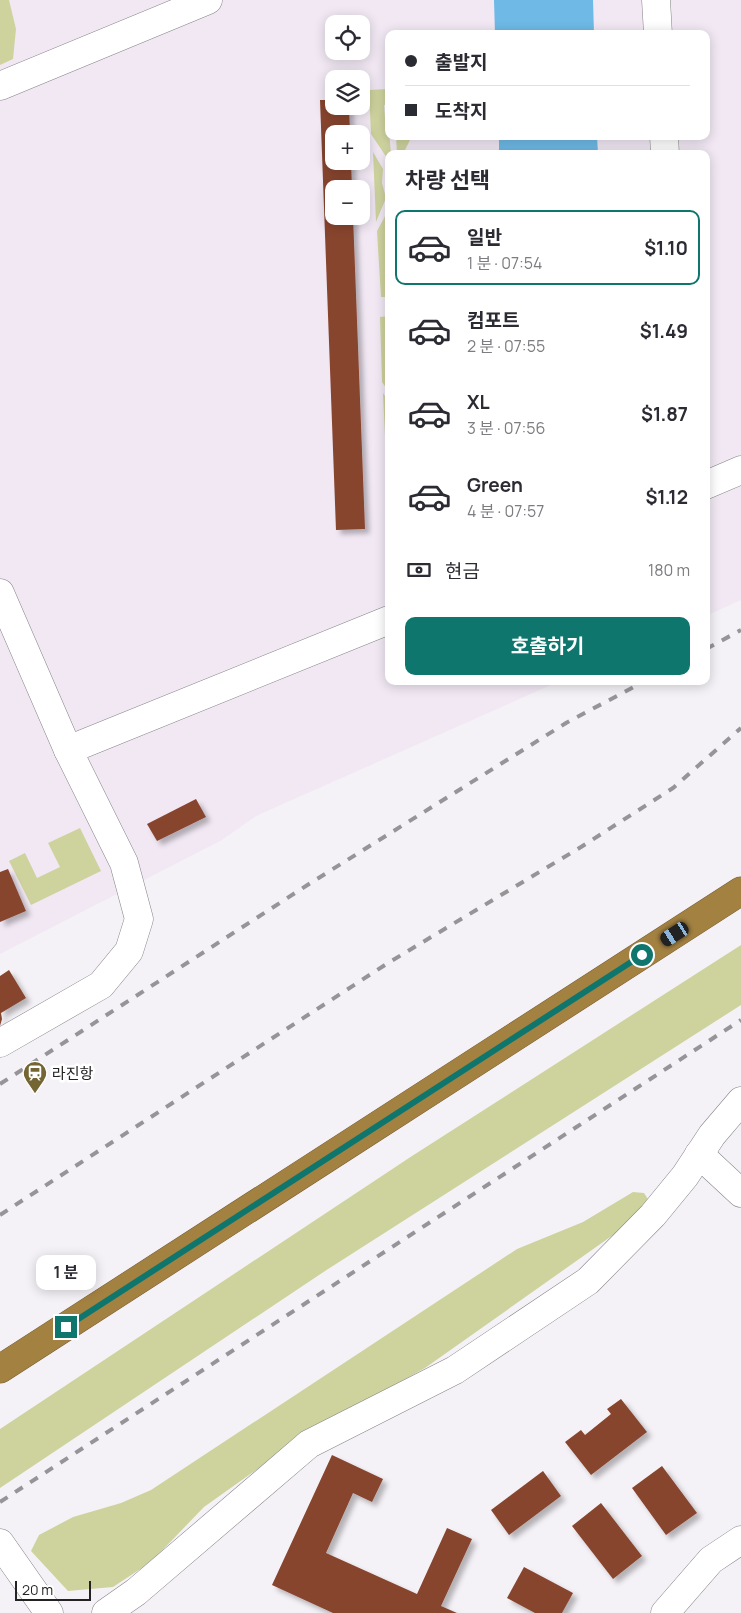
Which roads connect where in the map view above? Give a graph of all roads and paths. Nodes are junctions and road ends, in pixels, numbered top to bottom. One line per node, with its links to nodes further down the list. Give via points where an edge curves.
1 (208, 0): 4 (street)
2 (656, 0): 3 (street)
3 (658, 30)
4 (0, 86)
5 (741, 470): 6 (street)
6 (710, 483)
7 (0, 593): 9 (street)
8 (385, 622): 9 (street)
9 (68, 750): 11 (street, via 124,863 139,919 129,951 101,985)
10 (741, 891): 15 (highway)
11 (0, 1043)
12 (741, 1101): 13 (street)
13 (699, 1154): 14 (street); 19 (street, via 653,1215 588,1281 454,1370 309,1444 136,1592)
14 (741, 1193)
15 (0, 1369)
16 (741, 1540): 20 (street, via 711,1560)
17 (2, 1551): 18 (street)
18 (49, 1613)
19 (106, 1613)
20 (665, 1613)

